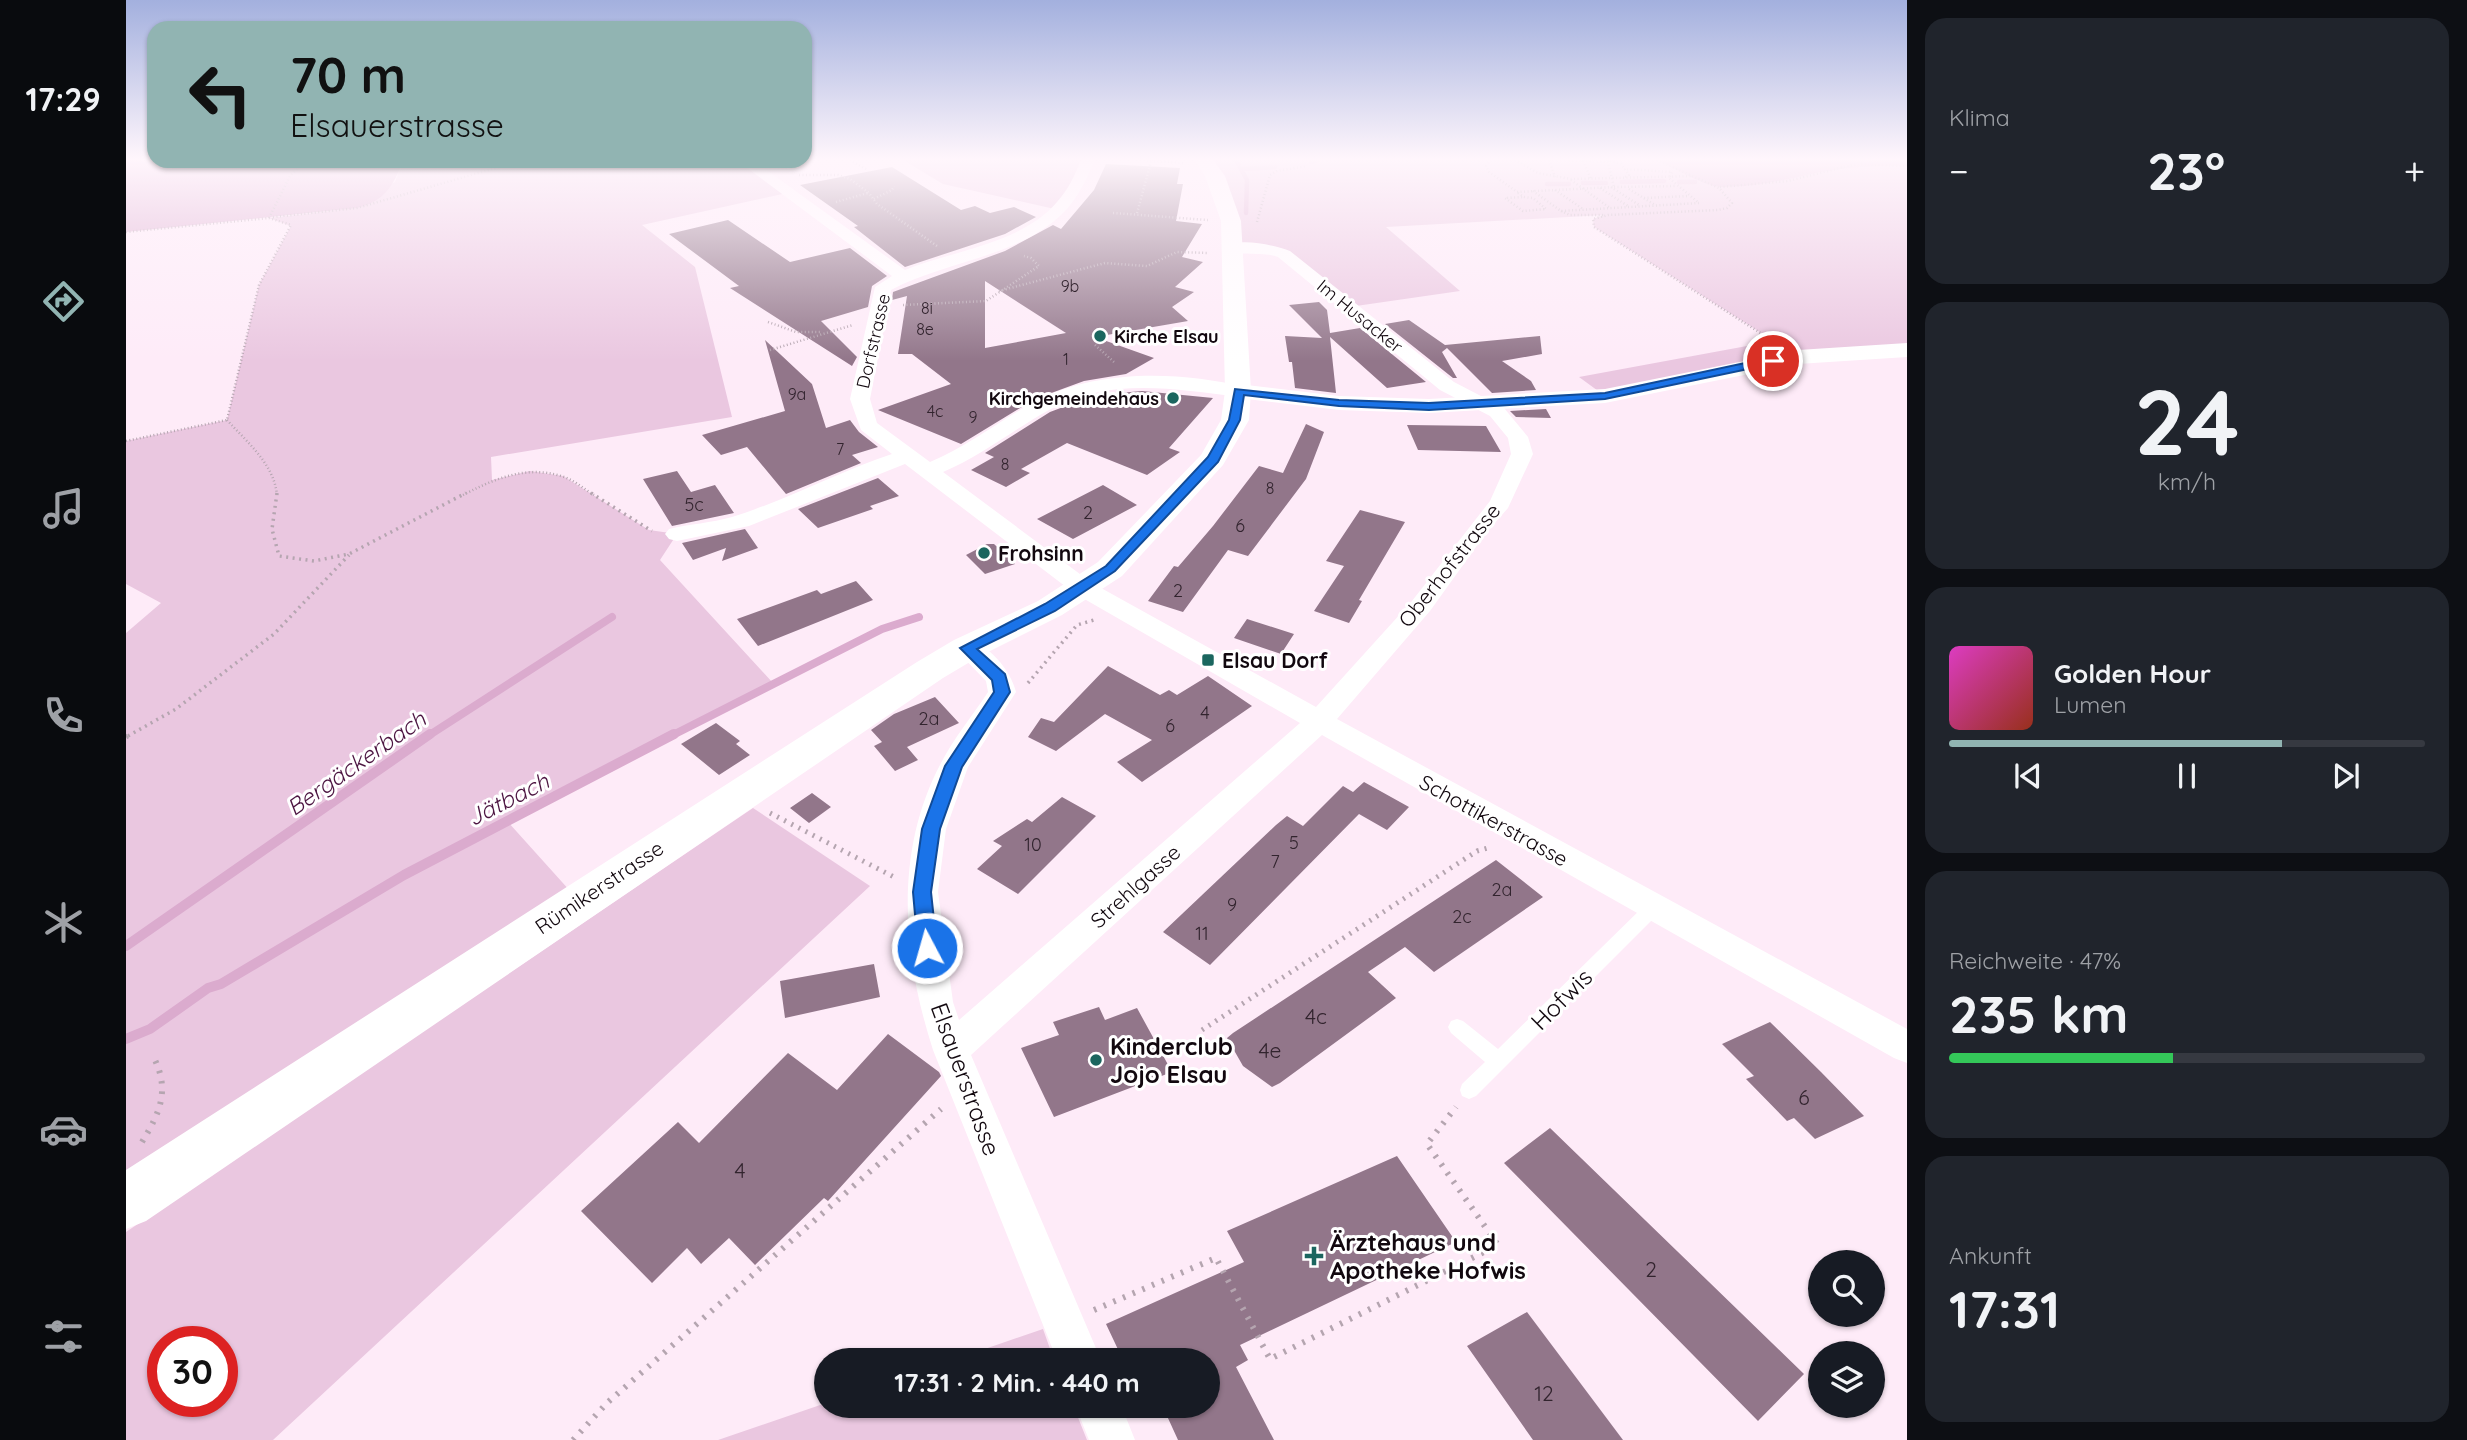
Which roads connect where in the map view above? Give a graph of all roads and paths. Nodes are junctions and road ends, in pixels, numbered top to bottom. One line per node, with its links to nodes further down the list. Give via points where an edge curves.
1 (175, 227): 9 (path)
2 (290, 227): 23 (path, via 259,285)
3 (836, 227): 13 (street)
4 (910, 227): 12 (path)
5 (1034, 227): 10 (street, Dorfstrasse)
6 (1232, 227): 11 (main road, Rümikerstrasse)
7 (1253, 227): 11 (path)
8 (1594, 227): 20 (path)
9 (126, 232)
10 (989, 246): 12 (street, Dorfstrasse); 14 (path, via 1031,258 1039,266)
11 (1234, 249): 14 (path, via 1177,252 1147,266 1105,263); 21 (main road, Rümikerstrasse); 22 (street, Im Husacker, via 1284,254 1447,386)
12 (953, 258): 13 (street, Dorfstrasse)
13 (902, 275): 15 (street, Dorfstrasse, via 883,287)
14 (999, 291): 15 (path, via 986,301)
15 (876, 313): 17 (path); 25 (street, Dorfstrasse, via 860,400 868,426)
16 (768, 322): 17 (path, via 796,332)
17 (825, 332): 18 (path)
18 (770, 350)
19 (1907, 350): 20 (street)
20 (1798, 357): 22 (street, via 1605,396)
21 (1238, 391): 22 (street, via 1339,403 1429,406); 26 (street, via 1163,380 1073,391); 29 (main road, Rümikerstrasse, via 1235,420 1213,459 1110,569)
22 (1480, 402): 33 (street, Oberhofstrasse, via 1497,412 1518,437 1522,454 1500,503 1421,606)
23 (227, 420): 24 (path); 28 (path, via 270,471 277,492 271,538 279,556 314,561)
24 (126, 441)
25 (907, 456): 26 (street, Dorfstrasse); 27 (street, via 772,510 699,533)
26 (928, 471): 29 (street, Dorfstrasse)
27 (677, 534): 28 (path, via 649,530 563,476 530,471 492,480)
28 (349, 554): 34 (path, via 274,634 176,709)
29 (1083, 588): 30 (street, Schottikerstrasse); 31 (main road, Rümikerstrasse)
30 (1121, 611): 32 (path, via 1077,625 1024,687); 33 (street, Schottikerstrasse)
31 (967, 648): 32 (street, via 999,678); 48 (main road, Rümikerstrasse, via 736,795)
32 (1002, 692): 37 (street, Elsauerstrasse, via 954,766 931,829)
33 (1320, 722): 36 (street, Schottikerstrasse); 42 (street, Strehlgasse)
34 (126, 737)
35 (766, 811): 37 (path)
36 (1516, 832): 38 (street, Schottikerstrasse); 40 (path, via 1477,851)
37 (922, 892): 42 (street, Elsauerstrasse, via 935,1002)
38 (1653, 908): 41 (street, Schottikerstrasse); 44 (lane, Hofwis)
39 (1457, 1027): 44 (lane)
40 (1202, 1030)
41 (1907, 1047)
42 (951, 1050): 45 (street, Elsauerstrasse)
43 (156, 1060): 47 (path, via 162,1072 164,1104)
44 (1498, 1061): 46 (lane, Hofwis)
45 (965, 1088): 49 (street, Elsauerstrasse); 52 (path, via 607,1403)
46 (1469, 1090): 49 (path, via 1427,1144 1498,1245 1270,1359 1216,1258)
47 (134, 1153)
48 (126, 1202)
49 (1064, 1322): 50 (street, Elsauerstrasse)
50 (1074, 1348)
51 (1103, 1418): 53 (street)
52 (573, 1440)
53 (1112, 1440)

